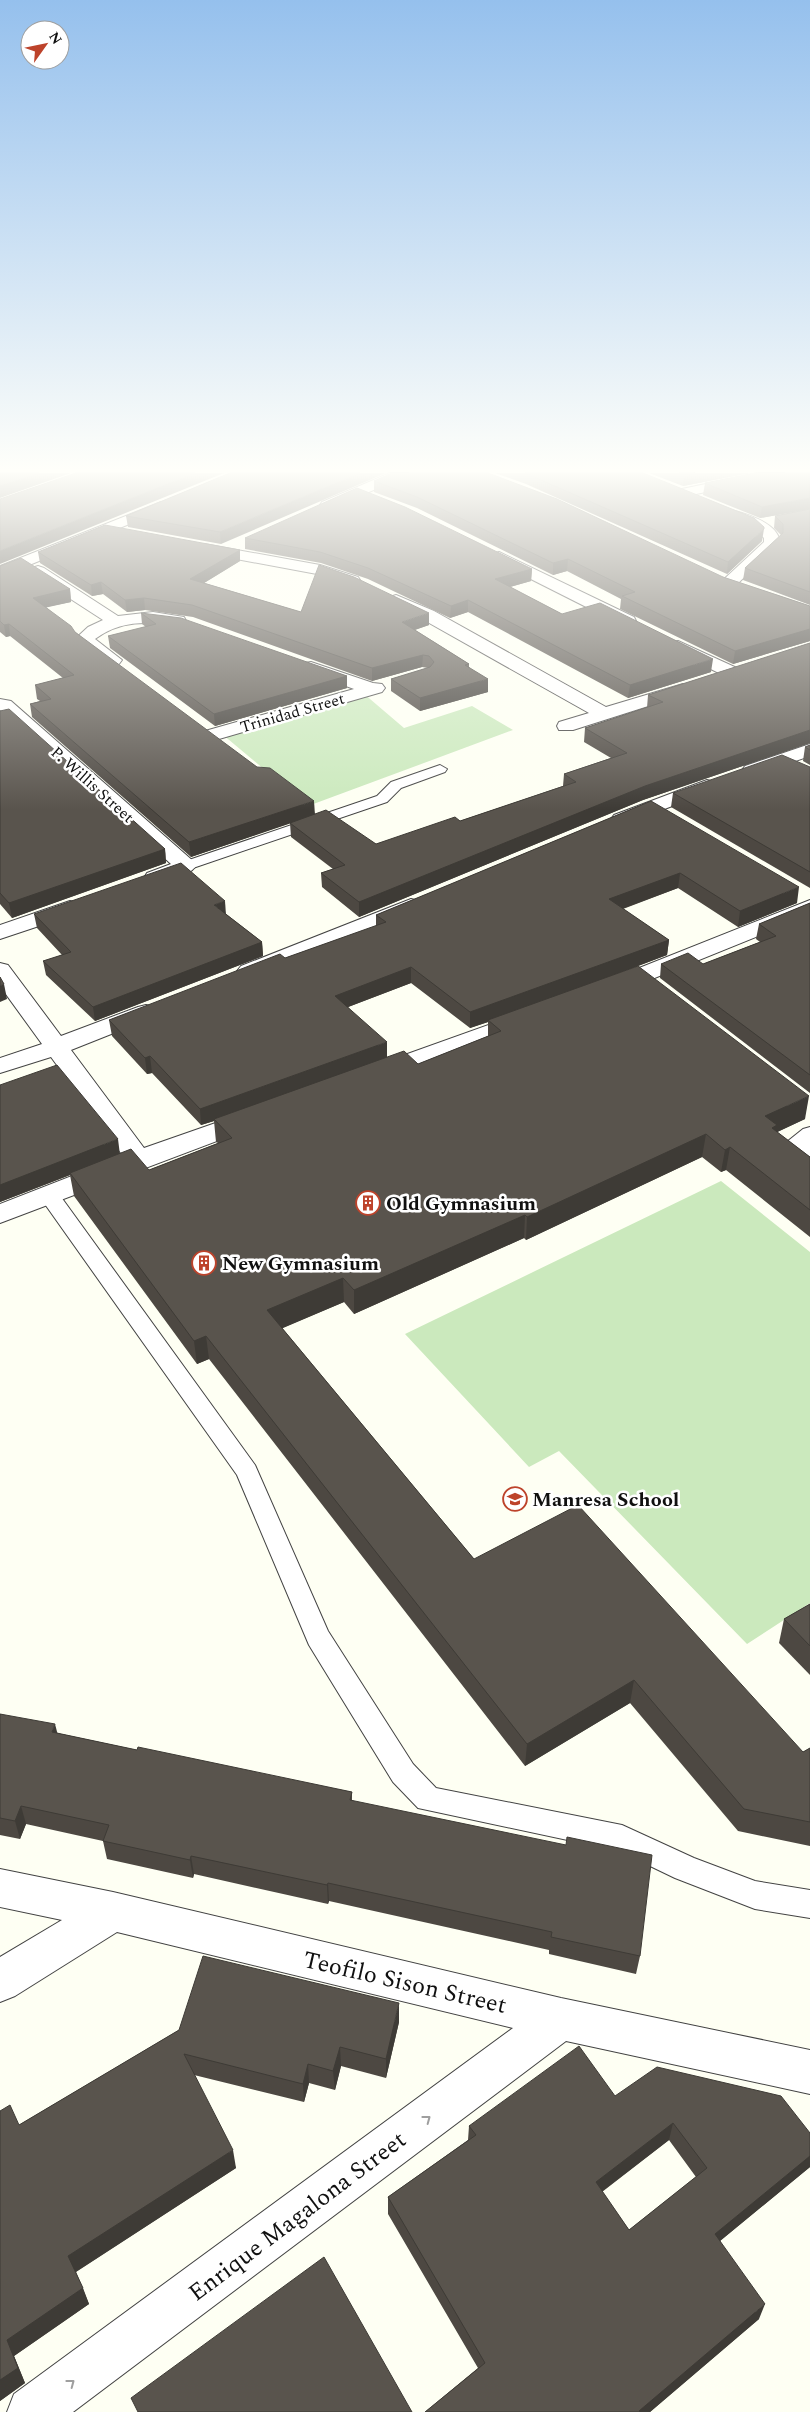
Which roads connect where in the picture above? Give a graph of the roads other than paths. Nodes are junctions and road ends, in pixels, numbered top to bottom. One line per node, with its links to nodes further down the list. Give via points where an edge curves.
1 (61, 586): 6 (street)
2 (362, 586): 13 (street, via 428,615)
3 (557, 586): 8 (street)
4 (732, 586): 5 (street)
5 (743, 590)
6 (114, 620): 7 (street, via 158,617); 11 (street, via 95,629 84,639)
7 (195, 626)
8 (643, 628)
9 (661, 637): 13 (street, via 741,670)
10 (298, 662): 16 (street, Trinidad Street, via 381,686)
11 (124, 669)
12 (0, 704): 25 (street, P. Willis Street)
13 (605, 714): 15 (street)
14 (196, 723): 16 (street, Trinidad Street)
15 (566, 726)
16 (212, 735): 17 (street, Trinidad Street)
17 (227, 746)
18 (810, 750): 19 (street)
19 (782, 760): 21 (street); 22 (street)
20 (440, 769): 25 (lane, via 396,785 382,799)
21 (803, 771)
22 (651, 806): 23 (street); 24 (street)
23 (676, 821)
24 (598, 828)
25 (185, 866): 26 (street)
26 (140, 883)
27 (428, 899): 33 (street)
28 (93, 900): 30 (street)
29 (810, 907): 32 (street)
30 (0, 932)
31 (0, 970): 38 (street)
32 (639, 977): 34 (street); 35 (street)
33 (226, 980)
34 (660, 993)
35 (593, 994)
36 (164, 1005): 38 (street)
37 (546, 1011): 40 (street)
38 (56, 1047): 39 (street); 44 (street)
39 (0, 1066)
40 (362, 1078)
41 (269, 1112): 44 (street)
42 (810, 1133): 43 (lane, via 798,1141)
43 (810, 1151)
44 (140, 1159): 45 (street)
45 (49, 1195): 46 (street); 48 (lane, via 247,1471 318,1637 403,1773 428,1800 622,1838 684,1868 755,1895)
46 (0, 1214)
47 (0, 1888): 49 (street, Teofilo Sison Street)
48 (810, 1904)
49 (113, 1912): 50 (street); 51 (street, Teofilo Sison Street)
50 (0, 1981)
51 (561, 2019): 52 (street, Teofilo Sison Street); 53 (street, Enrique Magalona Street, one-way to 51)
52 (810, 2072)
53 (32, 2412)

